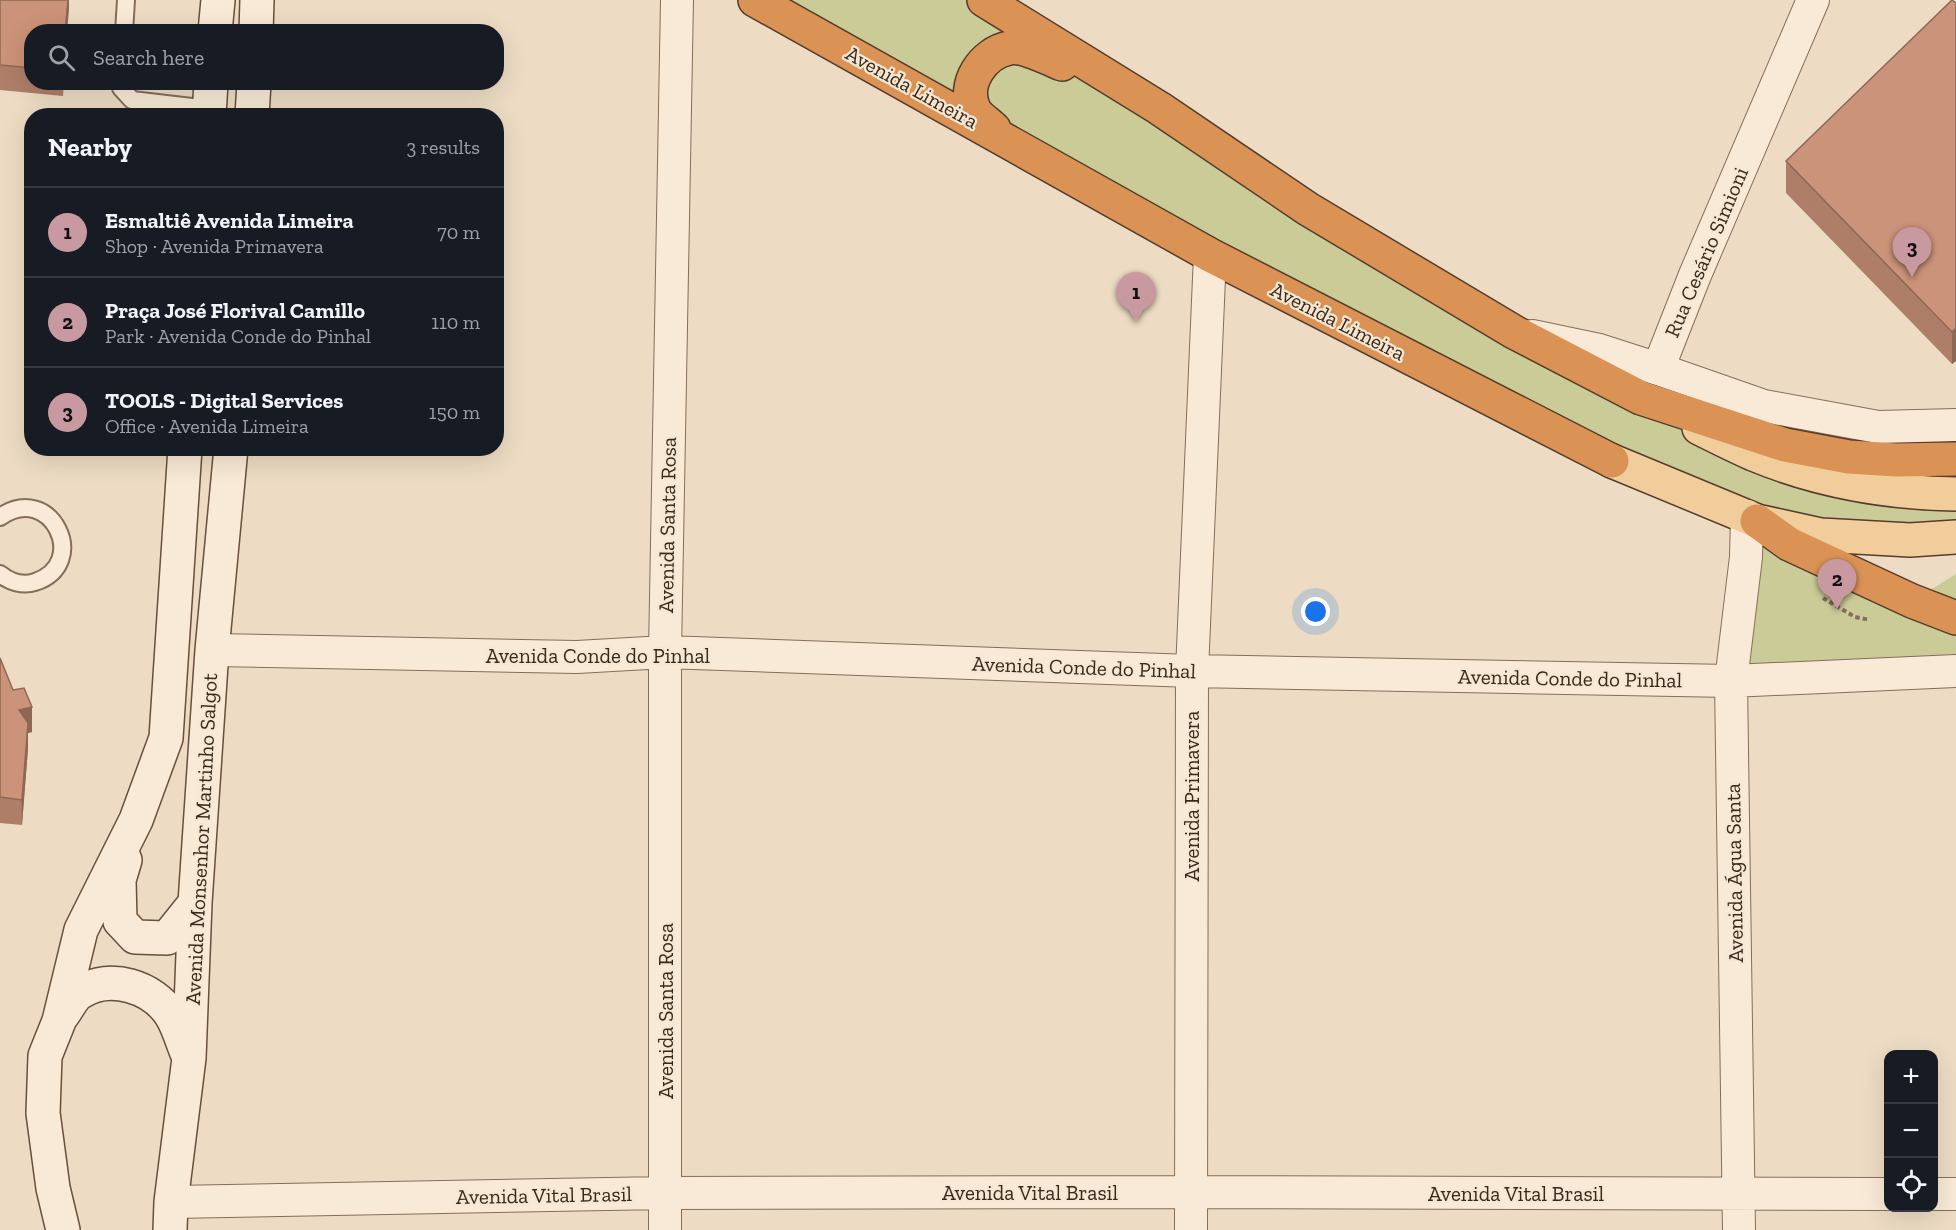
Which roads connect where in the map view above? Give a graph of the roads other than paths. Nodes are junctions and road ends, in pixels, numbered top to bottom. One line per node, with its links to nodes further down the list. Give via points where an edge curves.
1 (126, 0): 8 (lane)
2 (218, 0): 9 (main road)
3 (257, 0): 10 (main road)
4 (677, 0): 33 (street, Avenida Santa Rosa)
5 (756, 0): 16 (highway, Avenida Limeira)
6 (984, 0): 15 (highway)
7 (1813, 0): 19 (street, Rua Cesário Simioni)
8 (124, 24)
9 (216, 24)
10 (256, 24)
11 (123, 90): 13 (lane, via 132,100)
12 (254, 90): 14 (main road)
13 (210, 102)
14 (252, 108)
15 (1159, 108): 16 (highway, via 1039,54 1010,47 989,57 973,77 970,93 974,110); 18 (highway, via 1308,209)
16 (1002, 137): 17 (highway, Avenida Limeira)
17 (1210, 255): 25 (highway, Avenida Limeira); 34 (street, Avenida Primavera)
18 (1514, 332): 19 (street, via 1599,350); 20 (highway)
19 (1658, 369): 21 (street, via 1764,406 1878,427)
20 (1641, 398): 24 (highway, via 1785,445 1849,457); 26 (main road, via 1754,454 1799,470 1856,486 1916,494)
21 (1956, 425)
22 (184, 456): 37 (main road, Avenida Monsenhor Martinho Salgot, via 166,738)
23 (230, 456): 32 (main road, Avenida Monsenhor Martinho Salgot)
24 (1956, 459)
25 (1612, 461): 28 (main road, Avenida Limeira)
26 (1956, 494)
27 (0, 517): 30 (lane, via 24,508 48,515 56,524 62,548 54,571 43,579 19,583)
28 (1752, 518): 29 (main road, Avenida Limeira, via 1821,535 1910,540); 31 (highway, via 1789,544); 36 (street, Avenida Água Santa)
29 (1956, 537)
30 (0, 574)
31 (1956, 618)
32 (212, 650): 33 (street, Avenida Conde do Pinhal, via 577,657); 38 (main road, Avenida Monsenhor Martinho Salgot)
33 (665, 652): 34 (street, Avenida Conde do Pinhal); 42 (street, Avenida Santa Rosa)
34 (1192, 671): 36 (street, Avenida Conde do Pinhal); 41 (street, Avenida Primavera)
35 (1956, 671): 36 (street, Avenida Conde do Pinhal)
36 (1731, 681): 43 (street, Avenida Água Santa)
37 (136, 820): 38 (main road, via 119,880 120,921 135,937 167,938); 39 (main road, Avenida Monsenhor Martinho Salgot, via 81,930)
38 (195, 903): 40 (main road, Avenida Monsenhor Martinho Salgot)
39 (59, 1021): 40 (main road, via 79,992 107,983 122,983 154,998 170,1014); 48 (main road, Avenida Monsenhor Martinho Salgot, via 45,1056 43,1113)
40 (189, 1058): 47 (main road, Avenida Monsenhor Martinho Salgot)
41 (1190, 1192): 42 (street, Avenida Vital Brasil); 43 (street, Avenida Vital Brasil); 50 (street, Avenida Primavera)
42 (664, 1193): 47 (street, Avenida Vital Brasil); 49 (street, Avenida Santa Rosa)
43 (1738, 1193): 44 (street, Avenida Vital Brasil); 51 (street, Avenida Água Santa)
44 (1884, 1194)
45 (1938, 1194): 46 (street)
46 (1956, 1194)
47 (171, 1216)
48 (63, 1230)
49 (665, 1230)
50 (1191, 1230)
51 (1739, 1230)

